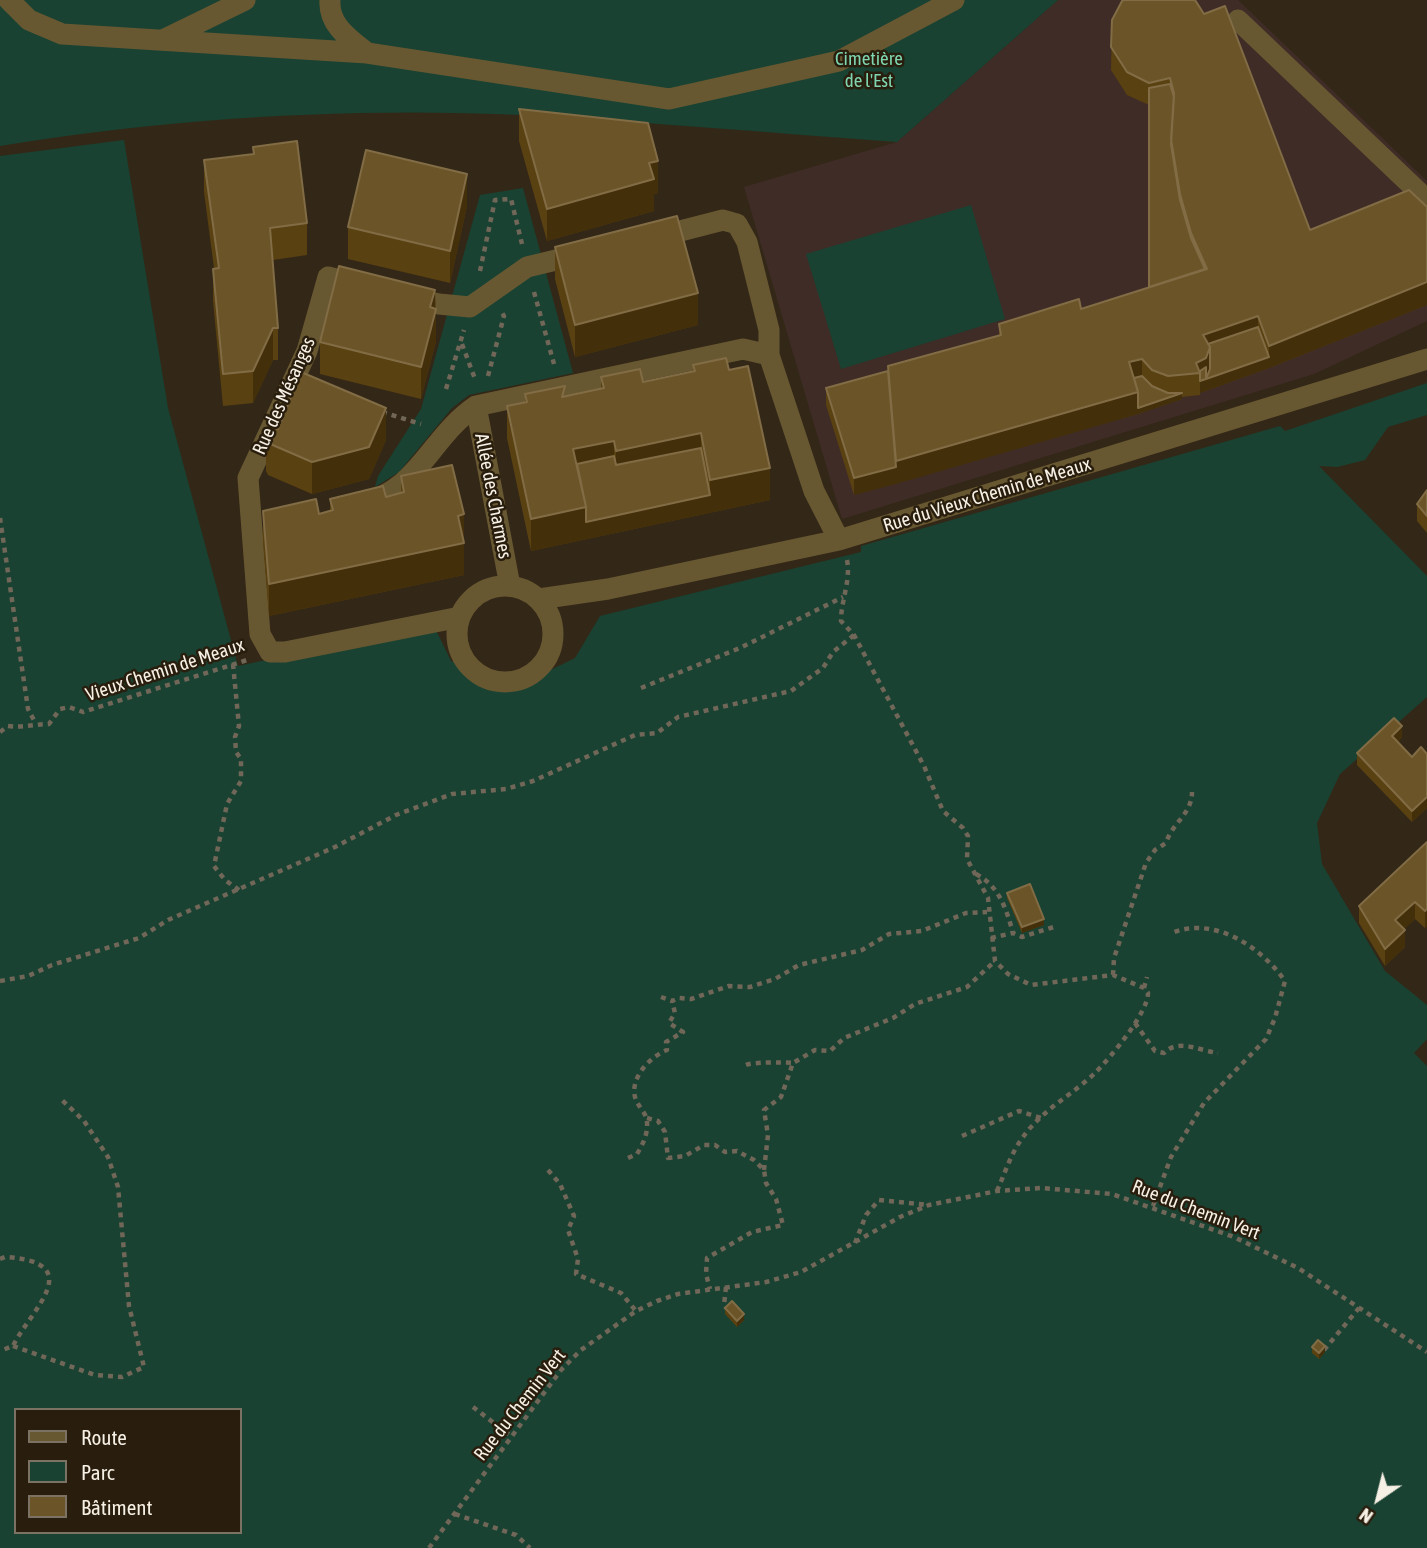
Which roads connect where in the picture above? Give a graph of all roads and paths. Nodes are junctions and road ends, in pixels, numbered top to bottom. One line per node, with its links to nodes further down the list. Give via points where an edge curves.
1 (9, 0): 6 (street, via 29,20 62,34)
2 (245, 0): 6 (street)
3 (330, 0): 7 (street, via 340,31)
4 (954, 0): 7 (street, via 839,61 669,99)
5 (1238, 20): 8 (street)
6 (161, 40): 7 (street)
7 (367, 53)
8 (1427, 200)
9 (634, 242): 17 (street, via 723,220 737,224 747,242 769,330)
10 (607, 248): 29 (street, Rue des Mésanges, via 527,267 470,307 328,277 307,351 248,478)
11 (524, 255): 12 (path, via 511,199 495,200)
12 (478, 277)
13 (530, 279): 19 (path)
14 (499, 309): 20 (path, via 504,316)
15 (464, 329): 16 (path)
16 (461, 342): 21 (path); 22 (path)
17 (769, 355): 23 (street, via 743,348); 30 (street, via 814,491)
18 (1427, 359): 30 (street, Rue du Vieux Chemin de Meaux)
19 (555, 368)
20 (488, 376)
21 (475, 379)
22 (446, 389)
23 (476, 406): 26 (street, via 456,420 405,484 382,499); 31 (street, Allée des Charmes)
24 (370, 408): 25 (path)
25 (422, 424)
26 (343, 509)
27 (0, 518): 39 (path, via 28,709)
28 (278, 525): 29 (street)
29 (252, 531): 36 (street, Rue des Mésanges, via 258,626)
30 (839, 540): 32 (path, via 848,562); 33 (street, Rue du Vieux Chemin de Meaux, via 608,589)
31 (510, 586): 33 (street); 34 (street, via 479,593)
32 (844, 597): 35 (path, via 841,621); 38 (path)
33 (538, 599): 34 (street, via 548,612 553,643 537,670 508,682 478,674 467,662 459,648)
34 (460, 617): 36 (street, via 285,652)
35 (855, 635): 42 (path, via 943,811 968,836 967,859); 43 (path, via 833,652 823,668 791,691 678,717 657,733 635,735 533,781 506,789 452,794 396,815)
36 (267, 648): 37 (path, Vieux Chemin de Meaux)
37 (233, 664): 39 (path, Vieux Chemin de Meaux, via 83,712 60,709 49,724); 43 (path, via 241,781 228,804 214,866)
38 (640, 688)
39 (36, 724): 40 (path, Vieux Chemin de Meaux, via 26,729 8,726)
40 (0, 732)
41 (1192, 792): 50 (path, via 1188,812 1146,863 1114,958)
42 (975, 873): 44 (path, via 988,898); 47 (path, via 1003,900)
43 (239, 890): 52 (path, via 168,920 139,938)
44 (987, 912): 48 (path); 55 (path, via 965,913 922,931 889,934 862,950 799,965 750,987 729,986)
45 (1057, 926): 47 (path, via 1022,937)
46 (1174, 932): 69 (path, via 1199,927 1231,935 1278,970 1285,981 1266,1038 1204,1103 1171,1157)
47 (1013, 933): 48 (path)
48 (991, 938): 49 (path)
49 (995, 961): 50 (path, via 1008,974 1031,985); 58 (path, via 967,986 915,1004 844,1038 830,1051 815,1050)
50 (1113, 975): 53 (path)
51 (1147, 977): 53 (path)
52 (0, 981)
53 (1144, 988): 56 (path, via 1148,1000)
54 (661, 997): 55 (path)
55 (672, 1001): 61 (path, via 675,1013 669,1023 683,1032 666,1042 667,1050 645,1066 635,1086 635,1098)
56 (1135, 1023): 57 (path, via 1155,1051 1164,1053 1181,1045); 62 (path, via 1095,1073)
57 (1218, 1053)
58 (793, 1063): 59 (path); 66 (path, via 781,1097 764,1110 768,1135)
59 (746, 1065)
60 (62, 1100): 77 (path, via 84,1121 108,1157 118,1187 129,1306 144,1367 122,1377 95,1375)
61 (647, 1118): 64 (path, via 644,1142 637,1154); 66 (path, via 658,1121 664,1132 668,1158 685,1156 704,1144 715,1145 725,1152 737,1151)
62 (1041, 1118): 63 (path, via 1019,1111); 67 (path, via 1024,1136)
63 (962, 1136)
64 (628, 1157)
65 (548, 1170): 76 (path, via 560,1184 574,1216 568,1230 578,1258 576,1274 621,1293)
66 (764, 1170): 73 (path, via 783,1225 752,1232 707,1258)
67 (997, 1191): 68 (path, Rue du Chemin Vert); 69 (path, Rue du Chemin Vert, via 1070,1188)
68 (929, 1205): 70 (path, Rue du Chemin Vert); 70 (path, Rue du Chemin Vert, via 878,1200 866,1215)
69 (1153, 1206): 74 (path, Rue du Chemin Vert, via 1267,1252)
70 (855, 1244): 72 (path, Rue du Chemin Vert, via 801,1272)
71 (0, 1259): 77 (path, via 33,1261 50,1282 46,1299)
72 (726, 1287): 73 (path, Rue du Chemin Vert); 75 (path)
73 (710, 1289): 76 (path, Rue du Chemin Vert, via 678,1294)
74 (1359, 1308): 78 (path); 80 (path, Rue du Chemin Vert)
75 (727, 1309)
76 (636, 1311): 82 (path, Rue du Chemin Vert, via 581,1350)
77 (13, 1346): 79 (path)
78 (1324, 1350)
79 (0, 1351)
80 (1427, 1352)
81 (473, 1407): 82 (path)
82 (511, 1436): 83 (path, Rue du Chemin Vert)
83 (455, 1514): 84 (path, Rue du Chemin Vert); 85 (path, via 516,1535)
84 (429, 1548)
85 (530, 1548)

